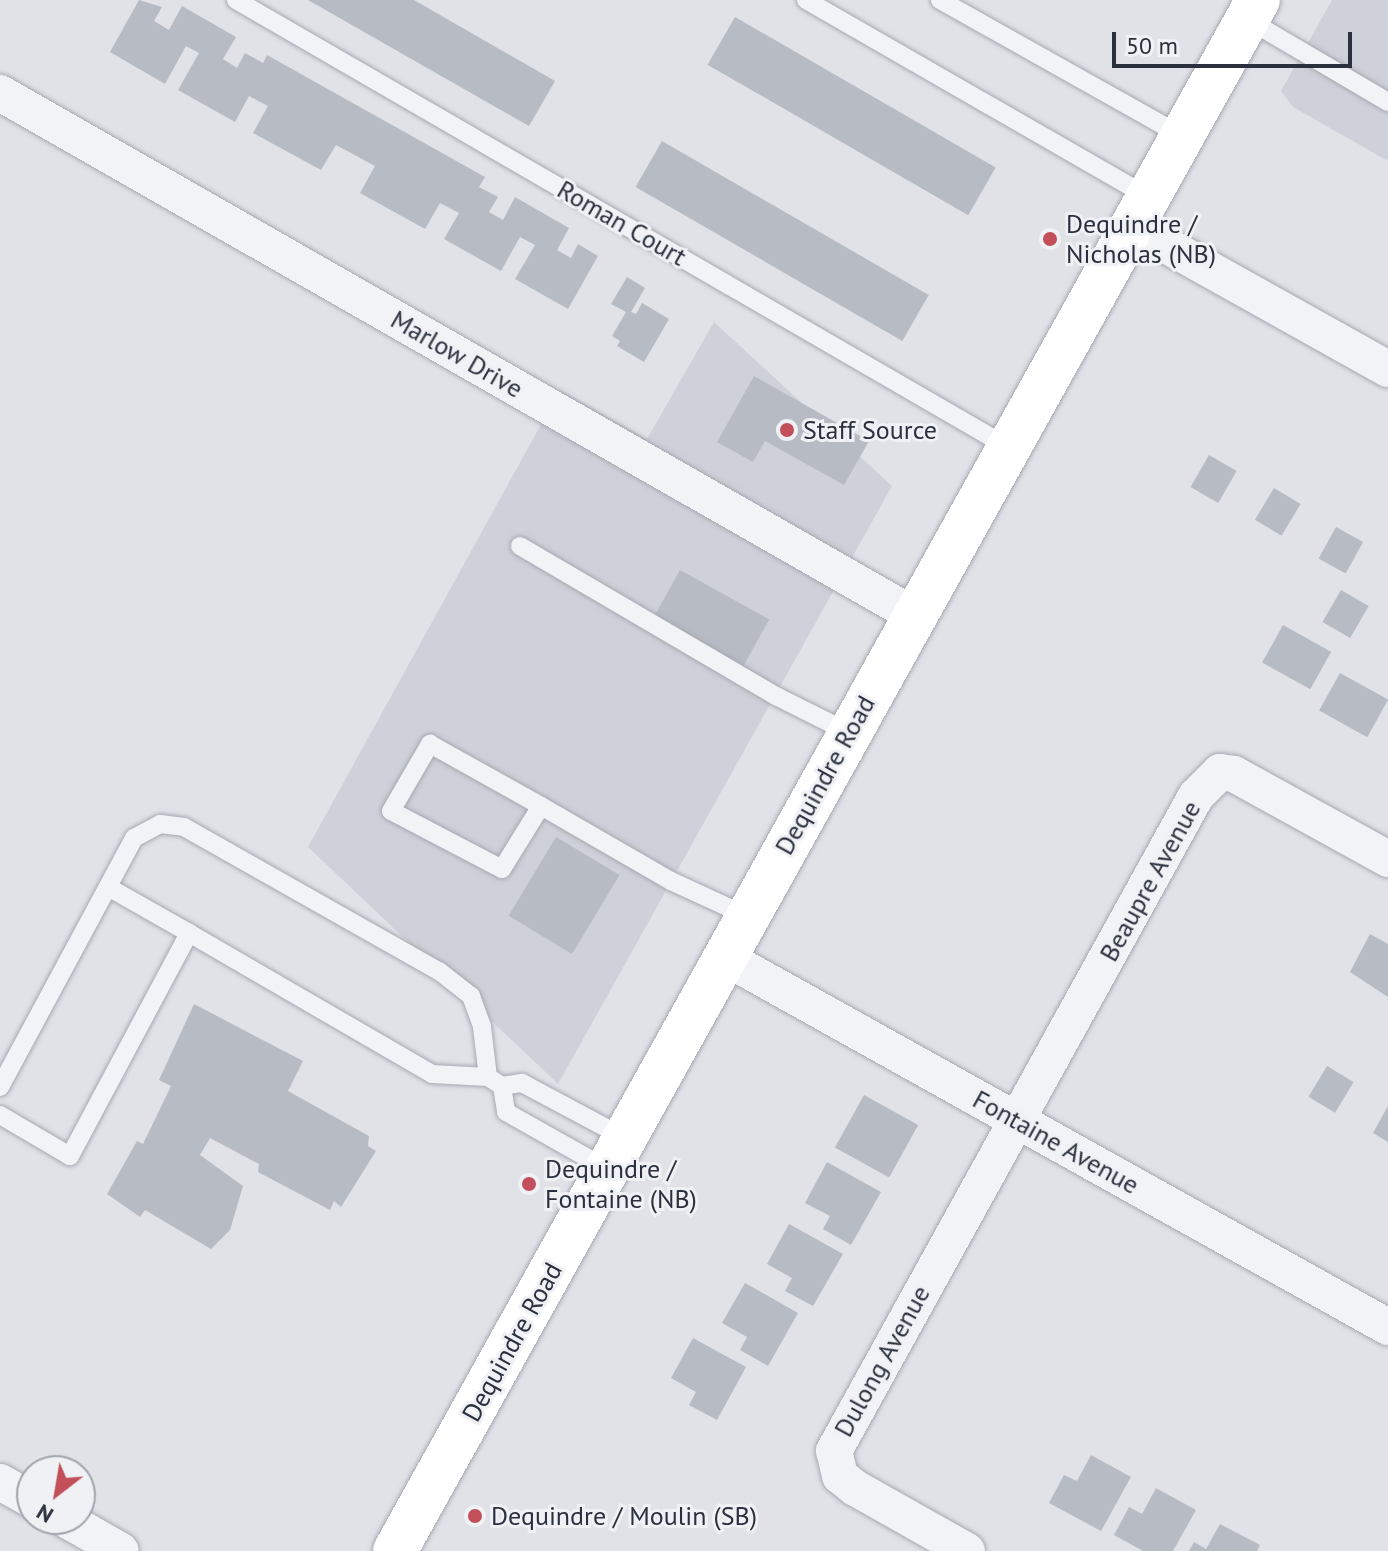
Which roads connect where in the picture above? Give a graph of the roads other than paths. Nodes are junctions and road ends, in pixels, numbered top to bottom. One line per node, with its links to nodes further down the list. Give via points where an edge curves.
1 (236, 0): 10 (lane, Roman Court)
2 (806, 0): 8 (lane)
3 (940, 0): 7 (lane)
4 (1252, 9): 6 (lane); 7 (main road, Dequindre Road)
5 (0, 93): 12 (street, Marlow Drive)
6 (1388, 102)
7 (1182, 136): 8 (main road, Dequindre Road)
8 (1141, 212): 9 (street); 10 (main road, Dequindre Road)
9 (1388, 369)
10 (1008, 447): 12 (main road, Dequindre Road)
11 (520, 546): 13 (lane, via 776,696)
12 (914, 615): 13 (main road, Dequindre Road)
13 (848, 732): 17 (main road, Dequindre Road)
14 (541, 806): 14 (lane, via 430,744 391,811 502,869); 17 (lane, via 671,881)
15 (1388, 859): 23 (street, Beaupre Avenue, via 1234,774 1220,772 1207,780)
16 (108, 887): 18 (lane); 20 (lane, via 134,838 160,824 184,827 439,971 471,996); 21 (lane)
17 (747, 916): 19 (main road, Dequindre Road)
18 (189, 933): 20 (lane, via 432,1074); 22 (lane, via 70,1156)
19 (724, 957): 23 (street, Fontaine Avenue); 24 (main road, Dequindre Road)
20 (495, 1082): 24 (lane, via 522,1083); 24 (lane, via 506,1112)
21 (0, 1087)
22 (0, 1115)
23 (1017, 1119): 25 (street, Fontaine Avenue); 29 (street, Dulong Avenue, via 834,1451 840,1476 855,1488)
24 (615, 1153): 28 (main road, Dequindre Road)
25 (1388, 1327)
26 (93, 1535): 27 (street)
27 (121, 1551)
28 (395, 1551)
29 (967, 1551)

